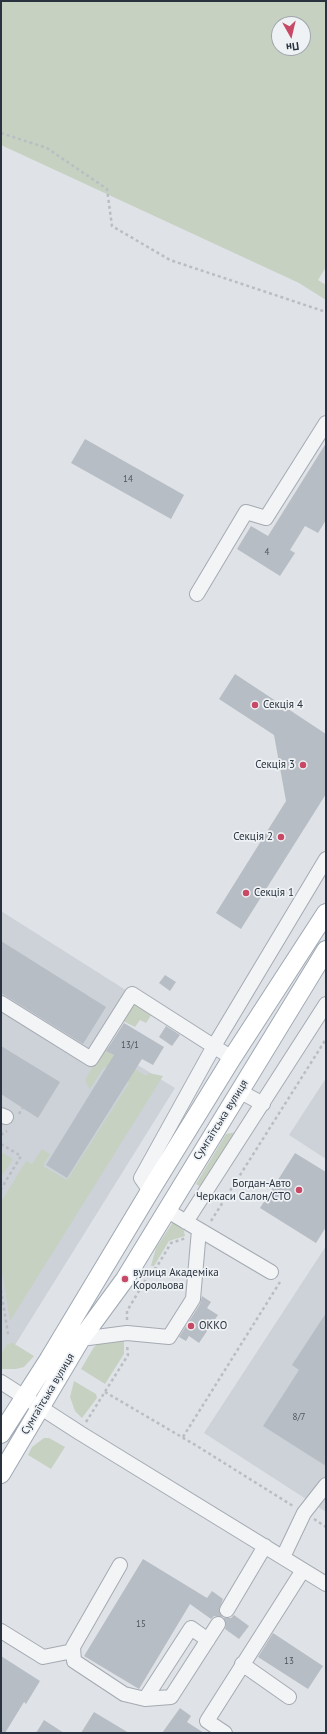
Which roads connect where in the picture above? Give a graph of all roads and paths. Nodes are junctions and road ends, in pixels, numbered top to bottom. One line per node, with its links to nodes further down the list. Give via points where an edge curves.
1 (1, 133): 2 (path, via 47,148 107,189 112,226 170,260)
2 (326, 312)
3 (326, 423): 4 (street, via 266,518 246,512)
4 (197, 594)
5 (326, 859): 11 (street)
6 (326, 913): 12 (main road, Сумгаїтська вулиця)
7 (326, 950): 13 (main road, Сумгаїтська вулиця)
8 (1, 1003): 11 (street, via 91,1059 132,994)
9 (326, 1004): 14 (street)
10 (326, 1039): 20 (path, via 211,1222)
11 (214, 1046): 12 (street); 17 (street, via 141,1178)
12 (232, 1058): 17 (main road, Сумгаїтська вулиця)
13 (239, 1091): 14 (street); 18 (main road, Сумгаїтська вулиця)
14 (263, 1104): 19 (street)
15 (1, 1144): 16 (path, via 21,1156)
16 (1, 1189)
17 (150, 1191): 27 (main road, Сумгаїтська вулиця)
18 (166, 1210): 19 (street); 24 (main road, Сумгаїтська вулиця, via 125,1279)
19 (186, 1222): 20 (street)
20 (199, 1230): 21 (street); 24 (street, via 193,1299 170,1337 127,1333)
21 (271, 1272): 30 (path, via 282,1280)
22 (1, 1290): 23 (path)
23 (8, 1334)
24 (82, 1338): 28 (main road, Сумгаїтська вулиця)
25 (1, 1382): 27 (street)
26 (105, 1392): 30 (path)
27 (25, 1397): 28 (street); 29 (main road, Сумгаїтська вулиця)
28 (40, 1407): 31 (main road, Сумгаїтська вулиця); 35 (street)
29 (1, 1434)
30 (183, 1437): 33 (path)
31 (1, 1474)
32 (326, 1485): 33 (street)
33 (304, 1513): 34 (path); 36 (street)
34 (326, 1527)
35 (265, 1546): 36 (street); 40 (street)
36 (283, 1557): 38 (street)
37 (120, 1565): 44 (street)
38 (304, 1570): 39 (street); 45 (street)
39 (326, 1584)
40 (227, 1610)
41 (218, 1624): 43 (street)
42 (1, 1631): 44 (street, via 43,1656)
43 (208, 1640): 47 (street, via 171,1696); 47 (street, via 191,1628)
44 (73, 1651): 47 (street, via 74,1661 124,1694)
45 (242, 1664): 46 (street); 48 (street, via 207,1721)
46 (289, 1697)
47 (145, 1699)
48 (225, 1733)

